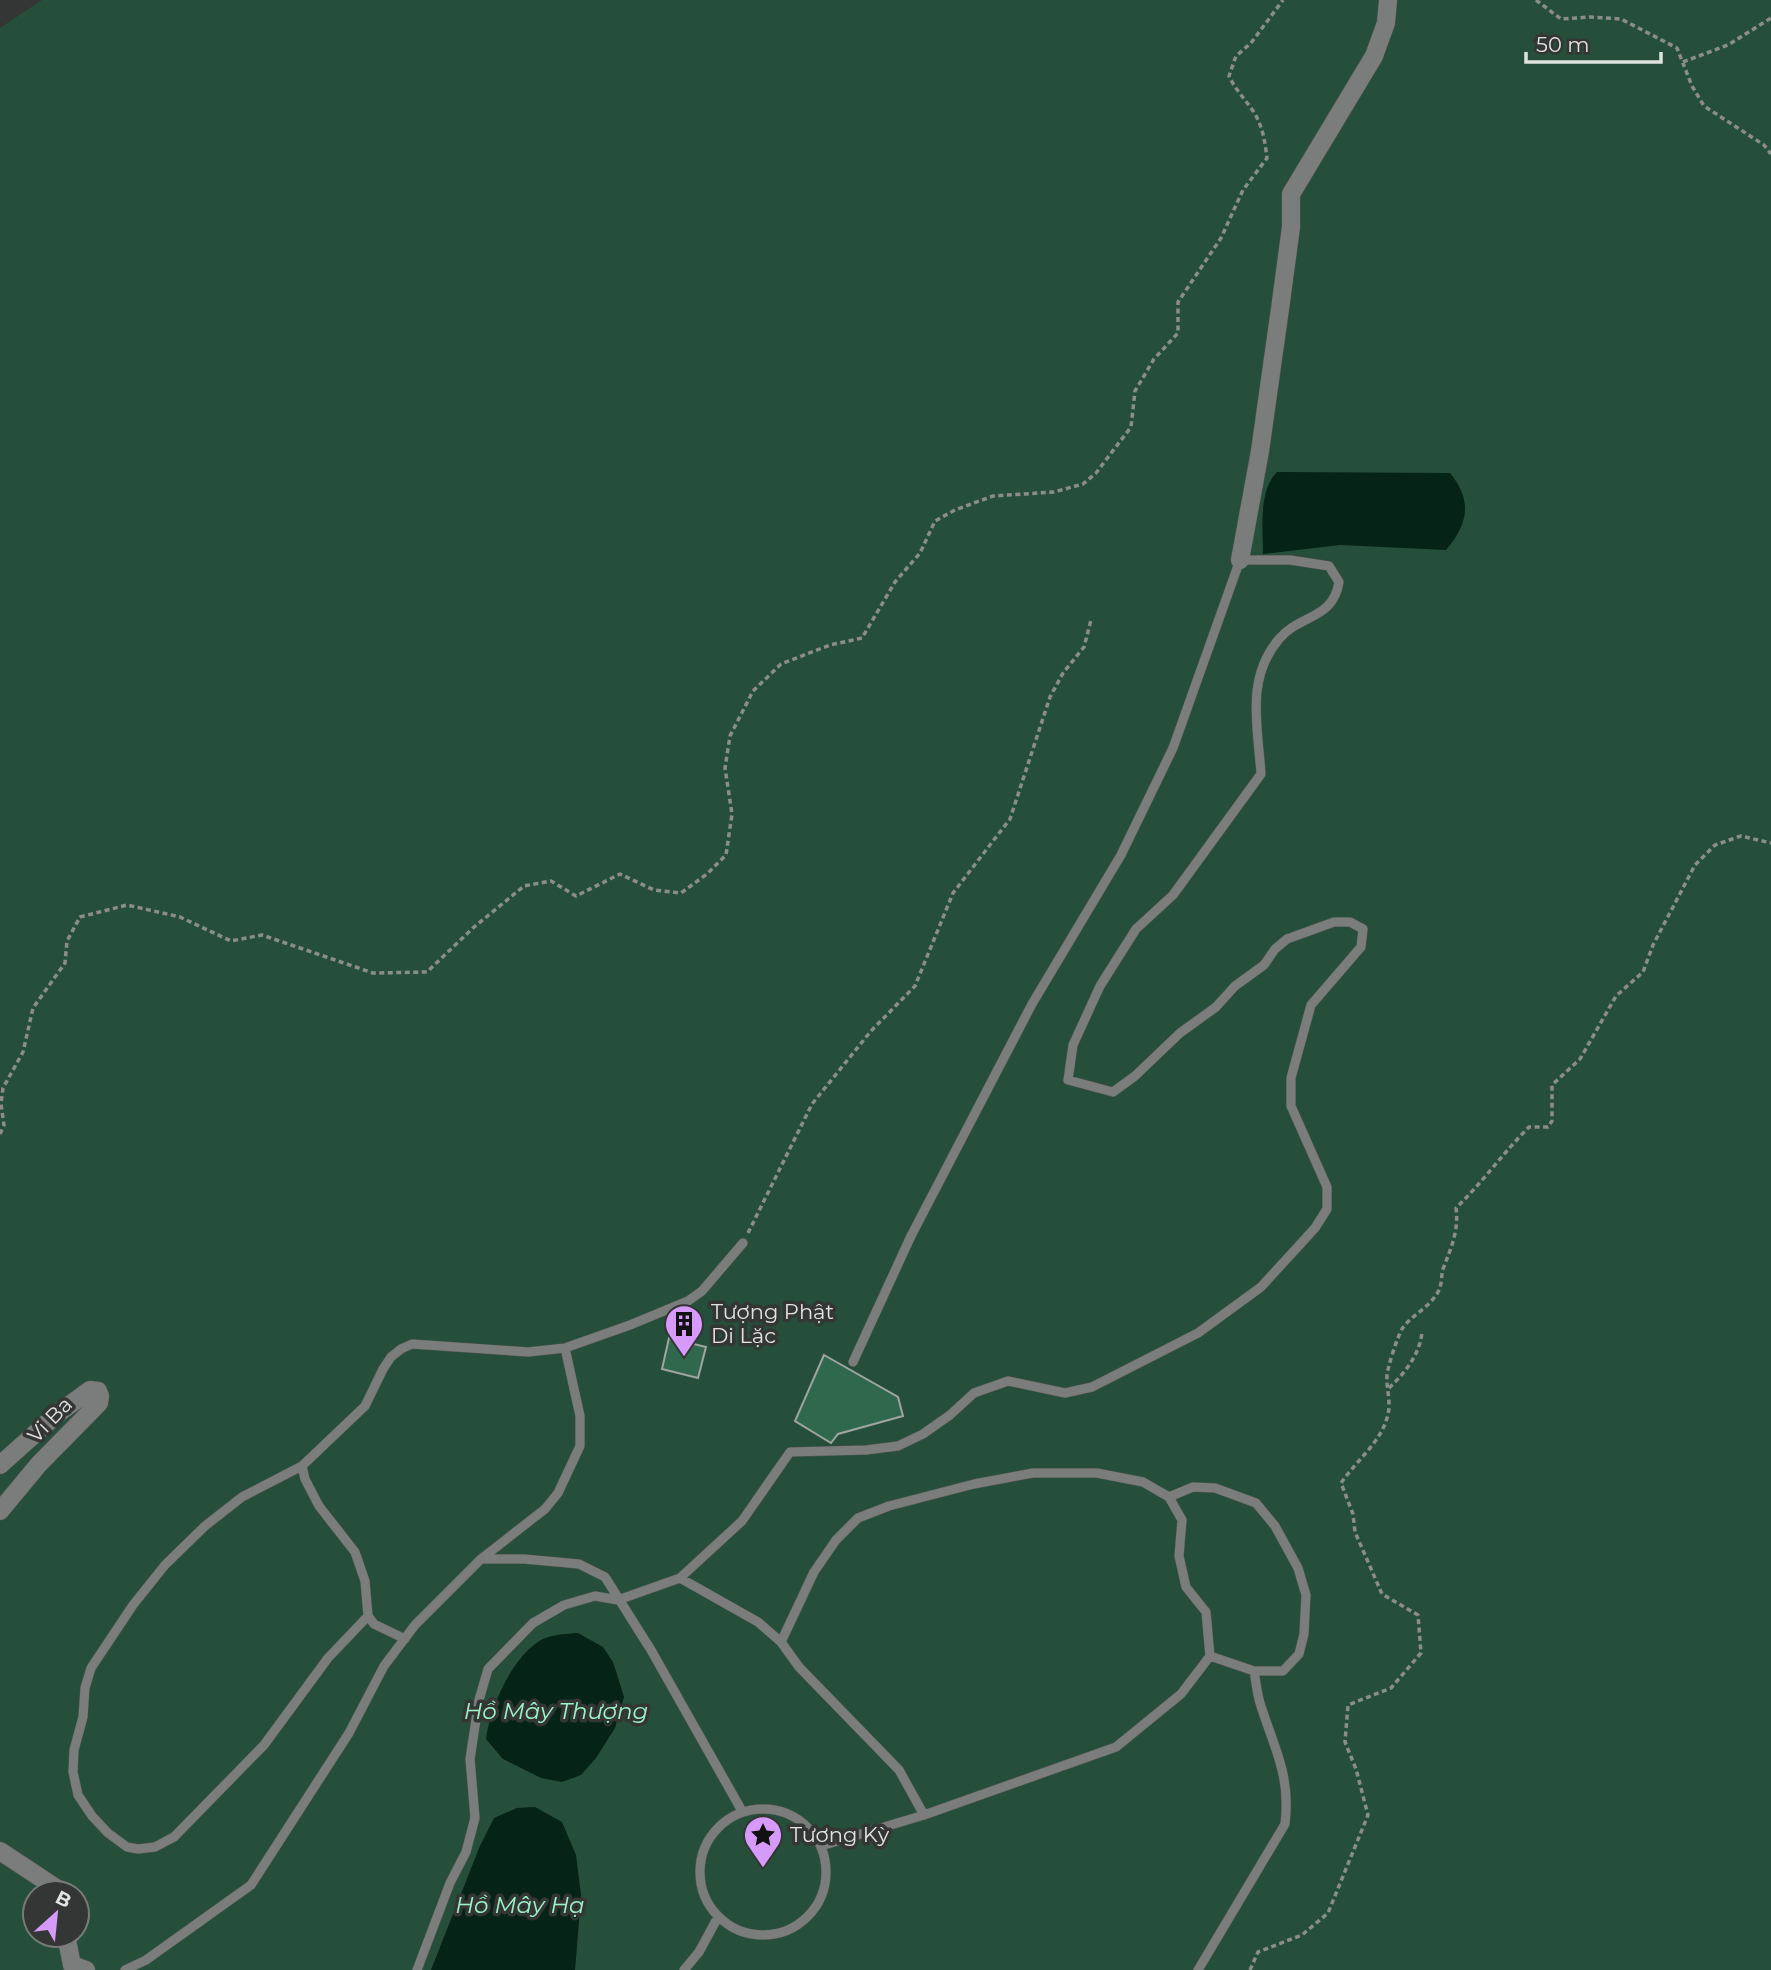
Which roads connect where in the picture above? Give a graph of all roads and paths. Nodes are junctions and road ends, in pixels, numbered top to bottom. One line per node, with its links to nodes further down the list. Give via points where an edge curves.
1 (1283, 0): 10 (path, via 1236,56 1229,76 1256,115 1267,158 1243,190 1221,238 1178,302 1178,333 1154,359 1135,391 1131,428 1083,484 1054,492 993,496 935,521 920,553 895,583 862,638 781,664 753,691 730,736 725,768 732,814 726,855 707,874 681,893 654,890 620,874 576,896 551,881 524,886 427,972 373,973 262,935 232,942 180,917 127,905 80,918 68,941 65,963 33,1008 23,1052 4,1088 5,1125)
2 (1388, 0): 7 (street, via 1386,23 1374,56 1291,194 1277,335)
3 (1536, 0): 5 (path, via 1561,19 1621,19 1677,48)
4 (1771, 18): 5 (path, via 1728,45)
5 (1683, 62): 6 (path, via 1704,106)
6 (1771, 154)
7 (1240, 560): 14 (lane, via 1173,748 1121,855 1026,1016 911,1236); 21 (lane, via 1329,566 1339,582 1337,594 1326,610 1280,638 1262,668 1255,698 1261,774 1173,895 1136,929 1100,986 1073,1045 1068,1080 1113,1092 1264,965 1287,939 1334,922 1350,922 1363,929 1361,947 1311,1005 1291,1078 1291,1106 1327,1188 1327,1209 1261,1287 1198,1333 1092,1387 1065,1393 1008,1381 974,1392 941,1422 898,1446 790,1451 742,1521)
8 (1091, 620): 11 (path, via 1084,647 1050,697 1010,819 953,892 915,986 871,1031 812,1104)
9 (1771, 843): 15 (path, via 1741,836 1716,845 1695,865 1643,972 1616,996 1580,1059 1552,1085 1548,1127 1529,1127 1456,1208 1453,1247 1439,1290 1402,1328 1387,1375)
10 (0, 1134)
11 (743, 1243): 13 (lane, via 688,1301)
12 (1422, 1332): 15 (path, via 1409,1364)
13 (565, 1348): 17 (lane, via 528,1352 412,1344 391,1357 365,1406); 20 (lane, via 579,1416 580,1446 558,1493 545,1509)
14 (853, 1362)
15 (1389, 1388): 40 (path, via 1387,1419 1374,1444 1341,1483 1355,1532 1382,1594 1418,1615 1421,1653 1391,1688 1348,1705 1345,1742 1368,1815 1328,1913 1303,1935 1258,1952)
16 (0, 1465): 19 (street, Vi Ba, via 67,1407 90,1390 98,1391 99,1403)
17 (302, 1466): 23 (lane, via 319,1506 355,1552 365,1581); 23 (lane, via 242,1497 205,1526 133,1605 92,1668 73,1772 78,1795 92,1816 127,1847 155,1847 174,1838 264,1745 328,1658)
18 (1168, 1497): 25 (lane, via 1143,1482 1097,1473 1033,1473 889,1506 858,1518 836,1540 814,1572); 26 (lane, via 1182,1520 1179,1556 1186,1587 1206,1612); 27 (lane, via 1193,1487 1215,1488 1256,1503 1298,1568 1306,1595 1298,1654 1283,1671)
19 (0, 1511)
20 (481, 1559): 22 (lane, via 579,1563 605,1577); 24 (lane)
21 (680, 1578): 22 (lane); 25 (lane, via 758,1622)
22 (618, 1600): 28 (lane); 37 (lane, via 594,1596 564,1605 533,1623 488,1669 470,1759 475,1818 466,1852)
23 (368, 1616): 24 (lane, via 374,1624)
24 (405, 1639): 36 (lane, via 251,1885)
25 (781, 1642): 29 (lane, via 799,1667 899,1770)
26 (1210, 1656): 27 (lane); 29 (lane, via 1181,1694 1116,1747)
27 (1254, 1671): 39 (lane, via 1283,1769 1288,1800 1285,1824)
28 (742, 1811): 30 (lane, via 779,1810 811,1830); 33 (lane, via 723,1821 700,1857 699,1879 705,1899)
29 (924, 1815): 30 (lane)
30 (821, 1846): 33 (lane, via 827,1867 824,1889 815,1909 799,1924 779,1934 757,1936 736,1930)
31 (0, 1851): 32 (street)
32 (42, 1879)
33 (718, 1917): 38 (lane)
34 (69, 1949): 35 (street, via 72,1965)
35 (86, 1970)
36 (125, 1970)
37 (417, 1970)
38 (684, 1970)
39 (1198, 1970)
40 (1250, 1970)

